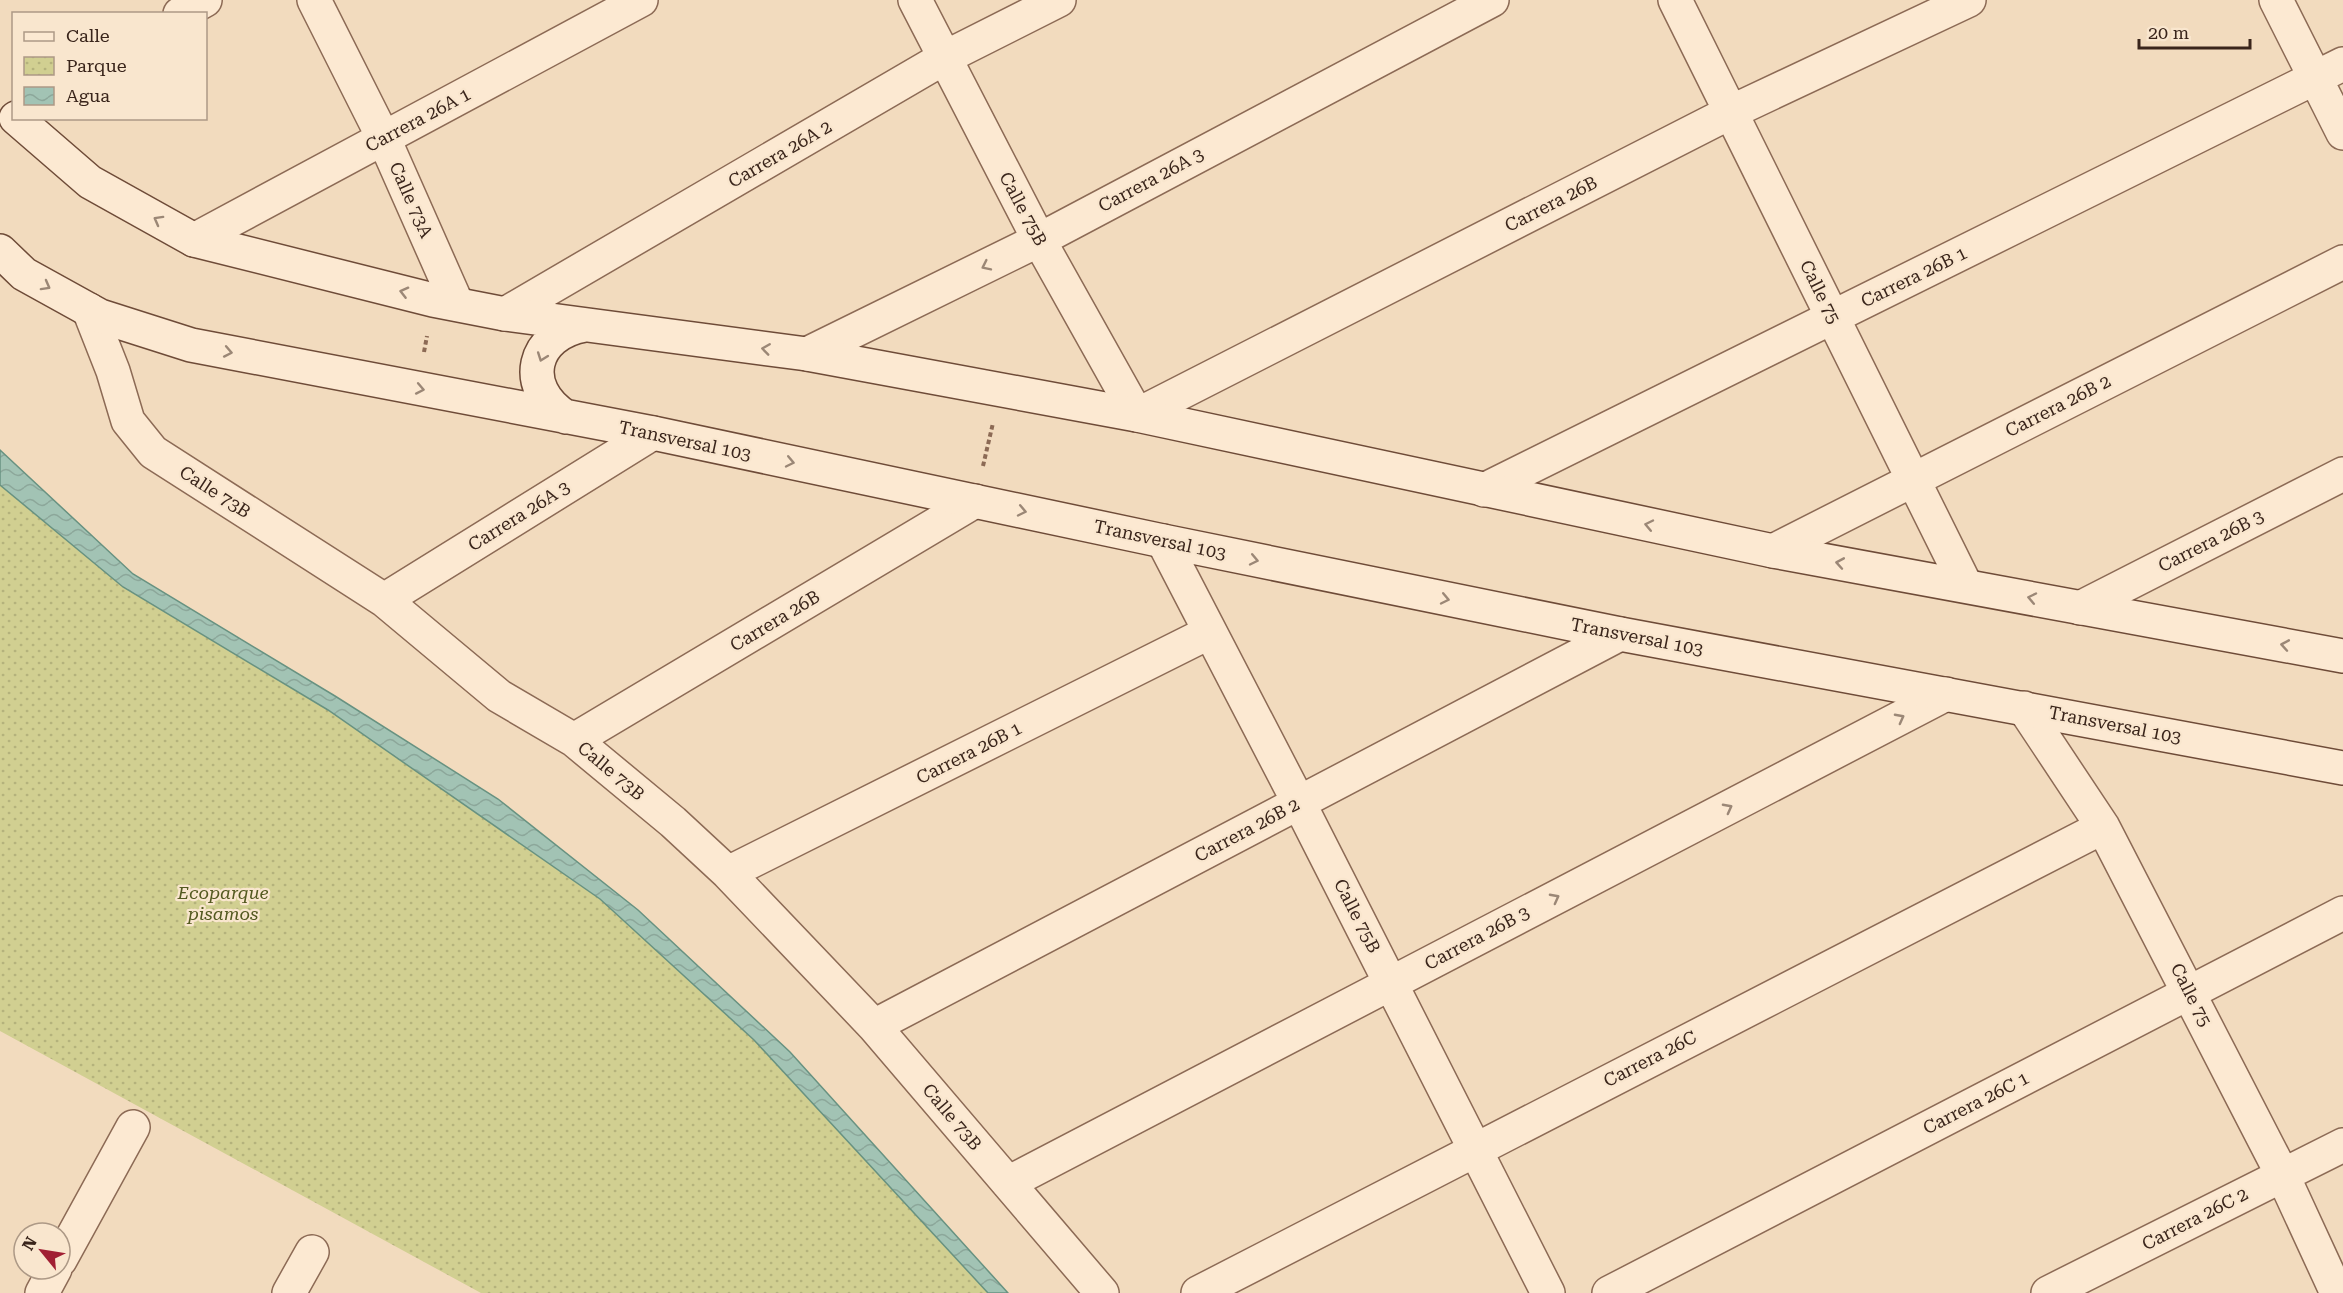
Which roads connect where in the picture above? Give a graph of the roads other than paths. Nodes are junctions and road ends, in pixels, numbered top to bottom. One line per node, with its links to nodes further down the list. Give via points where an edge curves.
1 (206, 0): 10 (street)
2 (314, 0): 16 (street, Calle 73A)
3 (641, 0): 16 (street, Carrera 26A 1)
4 (915, 0): 11 (street, Calle 75B)
5 (1059, 0): 11 (street, Carrera 26A 2)
6 (1491, 0): 18 (street, Carrera 26A 3)
7 (1675, 0): 13 (street, Calle 75)
8 (1969, 0): 13 (street, Carrera 26B)
9 (2276, 0): 12 (street)
10 (184, 12)
11 (944, 58): 18 (street, Calle 75B); 23 (street, Carrera 26A 2)
12 (2329, 71): 15 (street); 24 (street, Carrera 26B 1)
13 (1731, 112): 24 (street, Calle 75); 27 (street, Carrera 26B)
14 (22, 120): 17 (street, one-way to 14, via 90,182)
15 (2343, 133)
16 (384, 139): 17 (street, Carrera 26A 1); 21 (street, Calle 73A)
17 (194, 240): 21 (street, one-way to 17)
18 (1039, 240): 26 (street, Carrera 26A 3, one-way to 26); 27 (street, Calle 75B)
19 (0, 251): 22 (street, Transversal 103, one-way to 22, via 24,274)
20 (2343, 262): 31 (street, Carrera 26B 2)
21 (445, 302): 23 (street)
22 (89, 310): 28 (street, Transversal 103, one-way to 28, via 191,345); 37 (street, Calle 73B, via 128,421 153,452)
23 (505, 314): 25 (street)
24 (1832, 318): 31 (street, Calle 75); 32 (street, Carrera 26B 1)
25 (585, 325): 26 (street, one-way to 25); 28 (street, one-way to 28, via 556,335 538,363 542,395)
26 (807, 354): 27 (street)
27 (1137, 415): 32 (street)
28 (566, 417): 29 (street, Transversal 103)
29 (653, 433): 33 (street, Transversal 103, one-way to 33); 37 (street, Carrera 26A 3)
30 (2343, 474): 38 (street, Carrera 26B 3)
31 (1913, 480): 35 (street, Carrera 26B 2); 36 (street, Calle 75)
32 (1484, 490): 35 (street, one-way to 32)
33 (975, 501): 34 (street, Transversal 103, one-way to 34); 44 (street, Carrera 26B)
34 (1163, 541): 39 (street, Calle 75B); 40 (street, Transversal 103, one-way to 40)
35 (1773, 551): 36 (street, one-way to 35)
36 (1965, 584): 38 (street, one-way to 36)
37 (384, 600): 44 (street, Calle 73B, via 499,696)
38 (2079, 608): 41 (street, one-way to 38)
39 (1210, 632): 46 (street, Calle 75B); 48 (street, Carrera 26B 1)
40 (1620, 634): 42 (street, Transversal 103); 46 (street, Carrera 26B 2)
41 (2343, 656)
42 (1946, 694): 43 (street, Transversal 103); 50 (street, Carrera 26B 3, one-way to 42)
43 (2024, 708): 45 (street, Transversal 103); 47 (street, Calle 75)
44 (574, 740): 48 (street, Calle 73B)
45 (2343, 768)
46 (1299, 803): 50 (street, Calle 75B); 52 (street, Carrera 26B 2)
47 (2103, 827): 51 (street, Calle 75); 55 (street, Carrera 26C)
48 (728, 873): 52 (street, Calle 73B)
49 (2343, 913): 51 (street, Carrera 26C 1)
50 (1391, 983): 55 (street, Calle 75B); 57 (street, Carrera 26B 3)
51 (2190, 993): 56 (street, Calle 75); 64 (street, Carrera 26C 1)
52 (874, 1026): 57 (street, Calle 73B)
53 (133, 1127): 58 (street)
54 (2343, 1145): 56 (street, Carrera 26C 2)
55 (1475, 1149): 62 (street, Carrera 26C); 63 (street, Calle 75B)
56 (2283, 1176): 65 (street, Carrera 26C 2); 66 (street, Calle 75)
57 (1008, 1183): 61 (street, Calle 73B)
58 (72, 1238)
59 (312, 1252): 60 (street)
60 (290, 1293)
61 (1102, 1293)
62 (1198, 1293)
63 (1548, 1293)
64 (1609, 1293)
65 (2048, 1293)
66 (2337, 1293)

